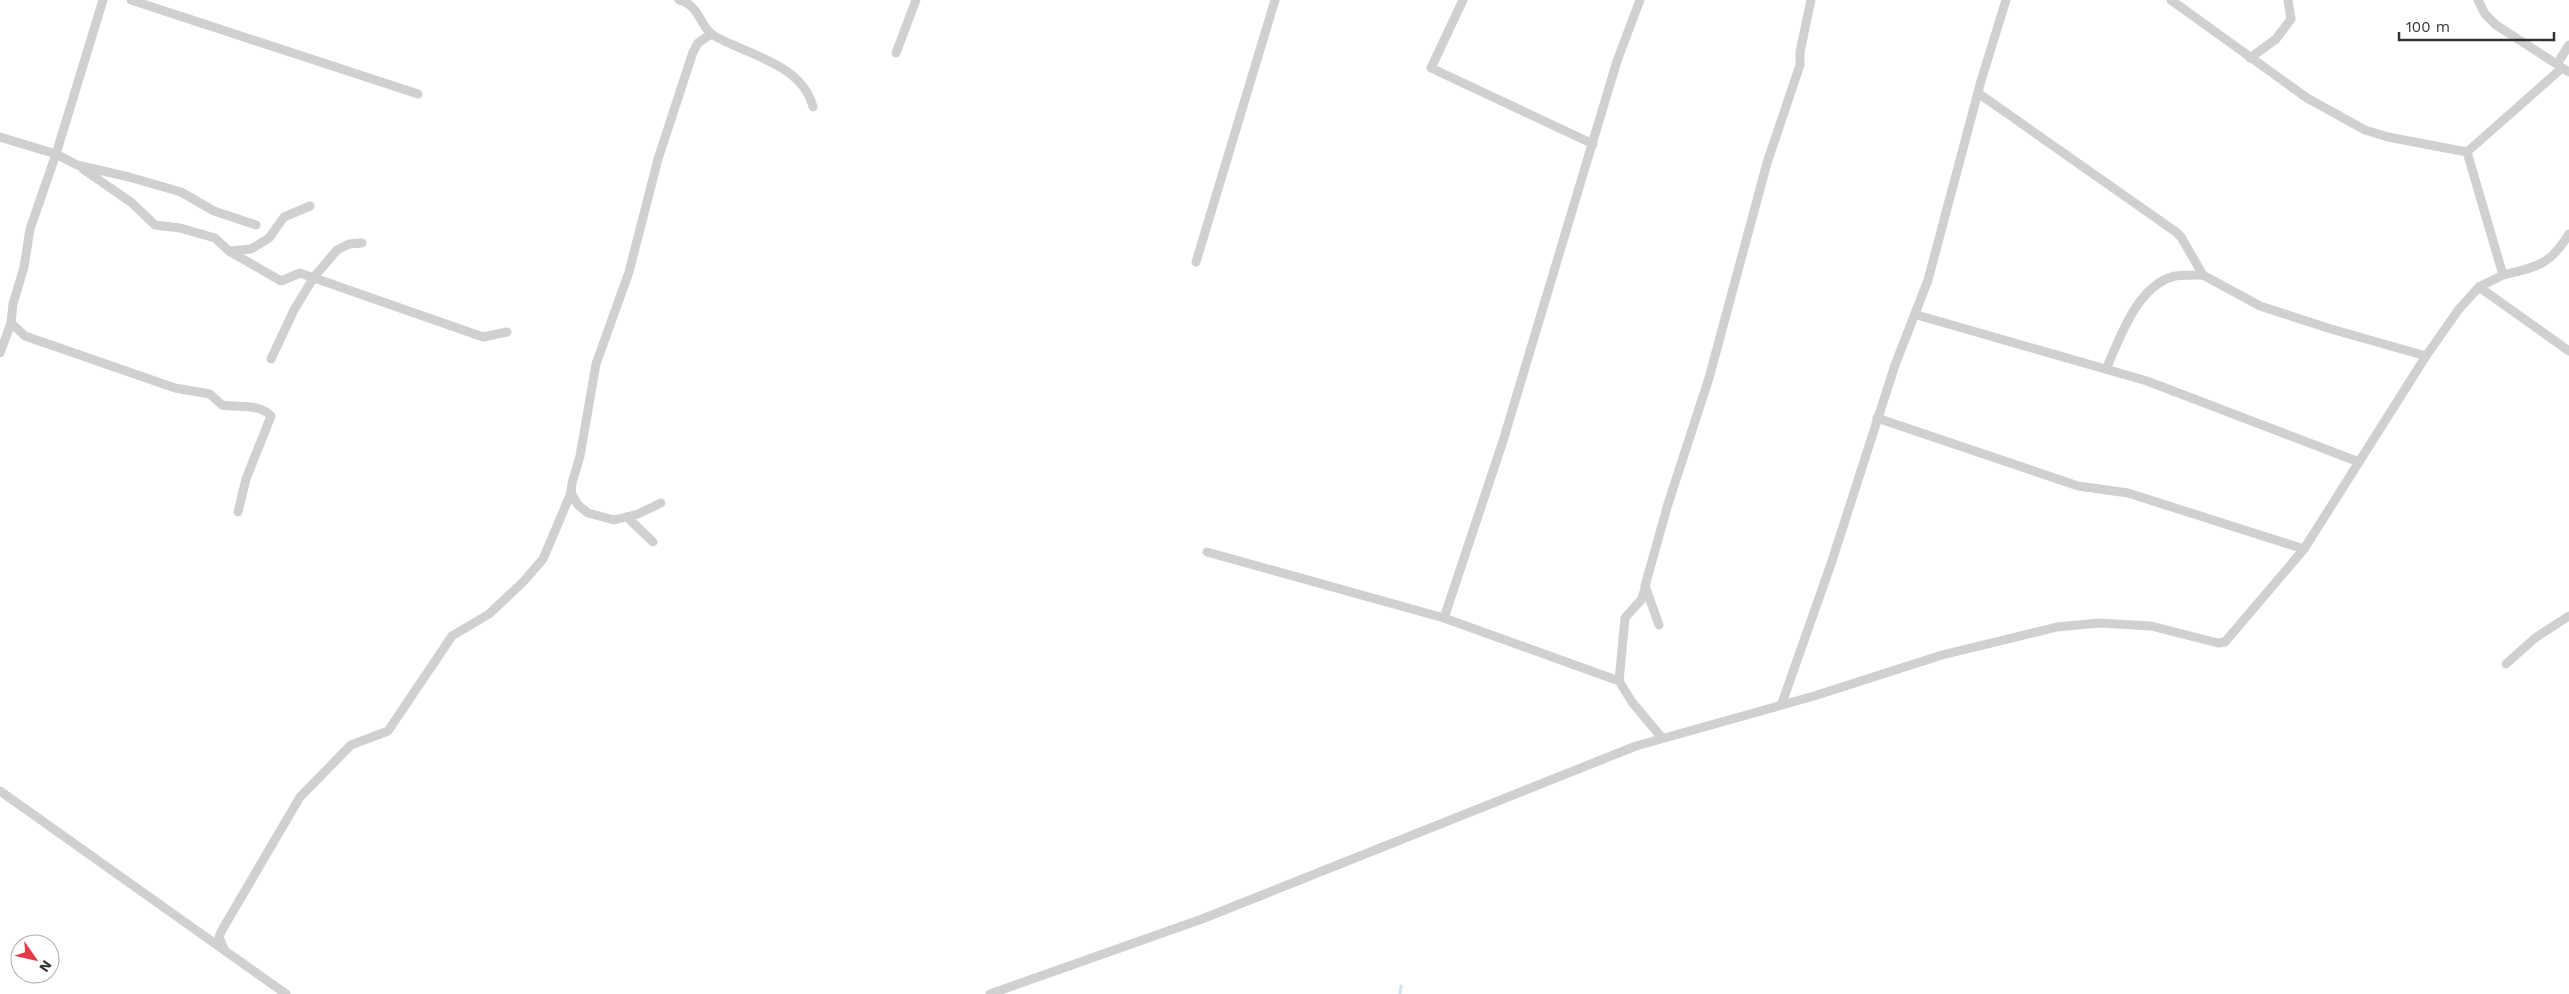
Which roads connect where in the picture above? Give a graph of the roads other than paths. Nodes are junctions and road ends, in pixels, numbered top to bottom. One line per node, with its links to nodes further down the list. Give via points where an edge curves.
1 (103, 0): 24 (street)
2 (131, 0): 19 (street)
3 (679, 0): 13 (street, via 696,10)
4 (916, 0): 15 (street)
5 (1275, 0): 31 (street)
6 (1463, 0): 22 (street, via 1432,68)
7 (1640, 0): 22 (street, via 1617,61)
8 (1811, 0): 53 (street, via 1800,65 1767,163 1709,378)
9 (2006, 0): 18 (street)
10 (2171, 0): 16 (street)
11 (2288, 0): 16 (street, via 2291,19 2285,30)
12 (2478, 0): 17 (street, via 2496,25)
13 (711, 34): 20 (street, via 787,71 808,93); 46 (street, via 698,42 693,52 658,159 633,257 596,364)
14 (2569, 45): 17 (street)
15 (896, 53)
16 (2250, 58): 23 (street, via 2307,98 2364,130)
17 (2563, 68): 23 (street)
18 (1978, 93): 32 (street, via 2176,232); 36 (street)
19 (418, 94)
20 (813, 107)
21 (0, 136): 24 (street)
22 (1593, 144): 55 (street, via 1503,440)
23 (2467, 152): 33 (street)
24 (56, 154): 25 (street); 37 (street, via 30,229)
25 (77, 165): 27 (street, via 181,192 214,211); 30 (street, via 132,203 155,225 215,238)
26 (310, 206): 30 (street, via 284,217 269,238 251,249)
27 (256, 225)
28 (2569, 234): 33 (street, via 2552,258 2534,268)
29 (362, 244): 34 (street, via 349,244 337,250)
30 (229, 251): 34 (street, via 281,281 300,273)
31 (1196, 262)
32 (2202, 275): 41 (street, via 2260,306); 43 (street, via 2175,276 2158,283 2124,328)
33 (2503, 275): 35 (street)
34 (314, 277): 38 (street, via 483,337); 42 (street, via 294,310)
35 (2479, 287): 39 (street); 41 (street)
36 (1916, 315): 43 (street); 44 (street)
37 (10, 323): 40 (street); 48 (street, via 25,336 175,388 210,394 222,405 255,407 267,412 270,416 246,480)
38 (507, 332)
39 (2569, 351)
40 (0, 353)
41 (2426, 356): 45 (street)
42 (271, 360)
43 (2106, 369): 45 (street, via 2147,381)
44 (1878, 418): 51 (street, via 2078,486 2128,493); 59 (street)
45 (2359, 462): 51 (street)
46 (571, 493): 49 (street, via 578,506 588,513 614,520); 62 (street, via 543,559 524,581 489,614 452,636 388,731 351,745 300,797 222,930 220,937)
47 (661, 503): 49 (street)
48 (238, 512)
49 (628, 518): 50 (street)
50 (654, 542)
51 (2304, 549): 59 (street, via 2225,642 2151,626 2099,623 2057,627 1942,655)
52 (1207, 552): 55 (street)
53 (1645, 586): 56 (street); 58 (street, via 1642,600 1625,618)
54 (2569, 616): 57 (street, via 2535,638)
55 (1444, 618): 58 (street)
56 (1659, 624)
57 (2506, 664)
58 (1619, 681): 60 (street)
59 (1782, 703): 60 (street)
60 (1662, 738): 64 (street, via 1202,919)
61 (0, 792): 62 (street)
62 (224, 950): 63 (street)
63 (286, 994)
64 (990, 994)

